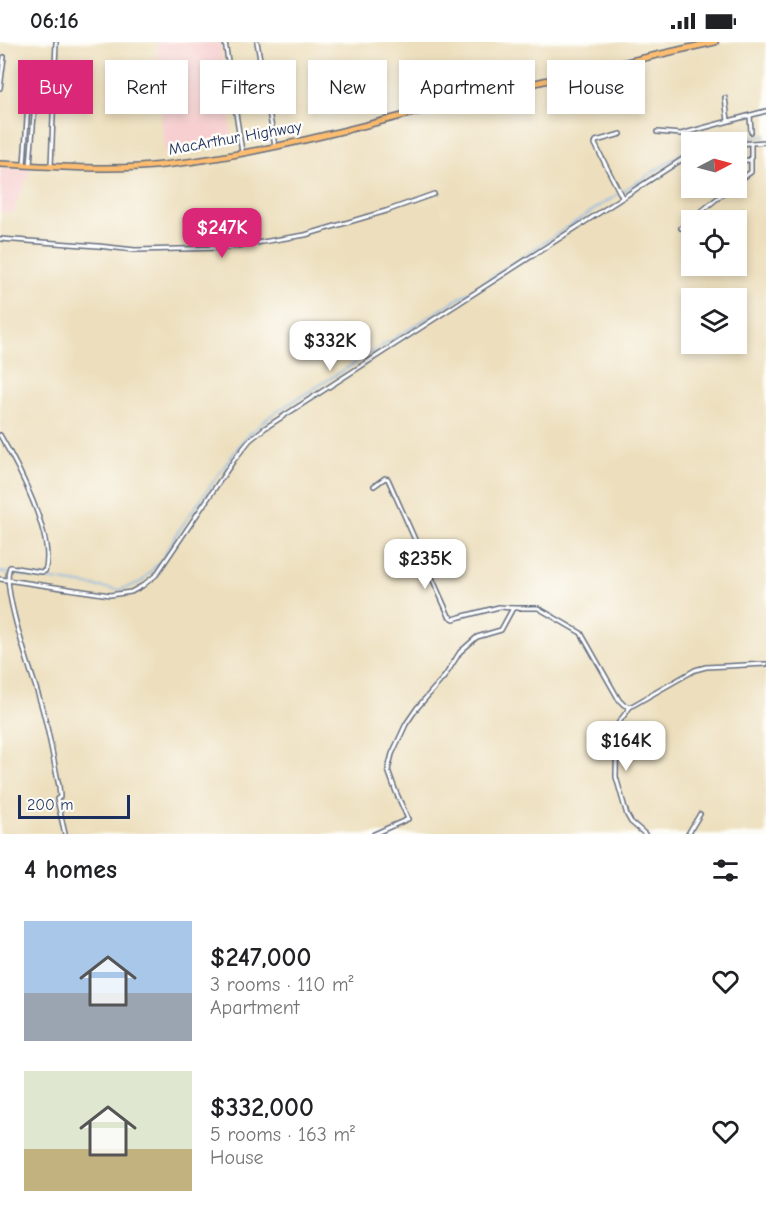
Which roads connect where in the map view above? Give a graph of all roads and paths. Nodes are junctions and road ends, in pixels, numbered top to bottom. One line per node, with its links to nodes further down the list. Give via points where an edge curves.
1 (56, 42): 26 (street)
2 (225, 42): 20 (street)
3 (257, 42): 19 (street)
4 (715, 42): 19 (highway, MacArthur Highway)
5 (4, 57): 6 (street)
6 (0, 88)
7 (725, 98): 12 (street)
8 (766, 111): 11 (street)
9 (28, 114): 25 (street)
10 (33, 114): 25 (street)
11 (750, 115): 12 (street); 14 (street)
12 (728, 120): 13 (street, via 681,134)
13 (657, 132)
14 (751, 132)
15 (621, 134): 29 (street, via 595,144)
16 (766, 142): 18 (street)
17 (747, 144): 18 (street)
18 (751, 144): 23 (street)
19 (275, 146): 20 (highway, MacArthur Highway)
20 (242, 152): 26 (highway, MacArthur Highway, via 147,166)
21 (681, 160): 29 (street)
22 (747, 160): 23 (street)
23 (750, 160): 27 (street, via 752,170)
24 (0, 164): 25 (highway, MacArthur Highway)
25 (27, 165): 26 (highway, MacArthur Highway)
26 (51, 166)
27 (747, 177)
28 (434, 194): 32 (street, via 305,235 225,248 135,250)
29 (622, 197): 35 (street, via 259,432 234,460 160,568 142,586 111,595)
30 (718, 198): 31 (street)
31 (703, 210)
32 (0, 239)
33 (0, 435): 35 (street, via 26,484 47,555 43,572 11,567)
34 (374, 486): 36 (street, via 388,479 449,616 453,619 505,606)
35 (3, 579): 40 (street, via 13,625 42,707)
36 (513, 608): 38 (street, via 538,608 581,633 619,700); 41 (street, via 501,630 477,637 460,652 407,722 390,756 388,770 408,818)
37 (766, 664): 38 (street, via 695,670)
38 (630, 706): 42 (street, via 617,725 616,777 631,822)
39 (700, 814): 43 (street)
40 (65, 834)
41 (374, 834)
42 (645, 834)
43 (688, 834)

